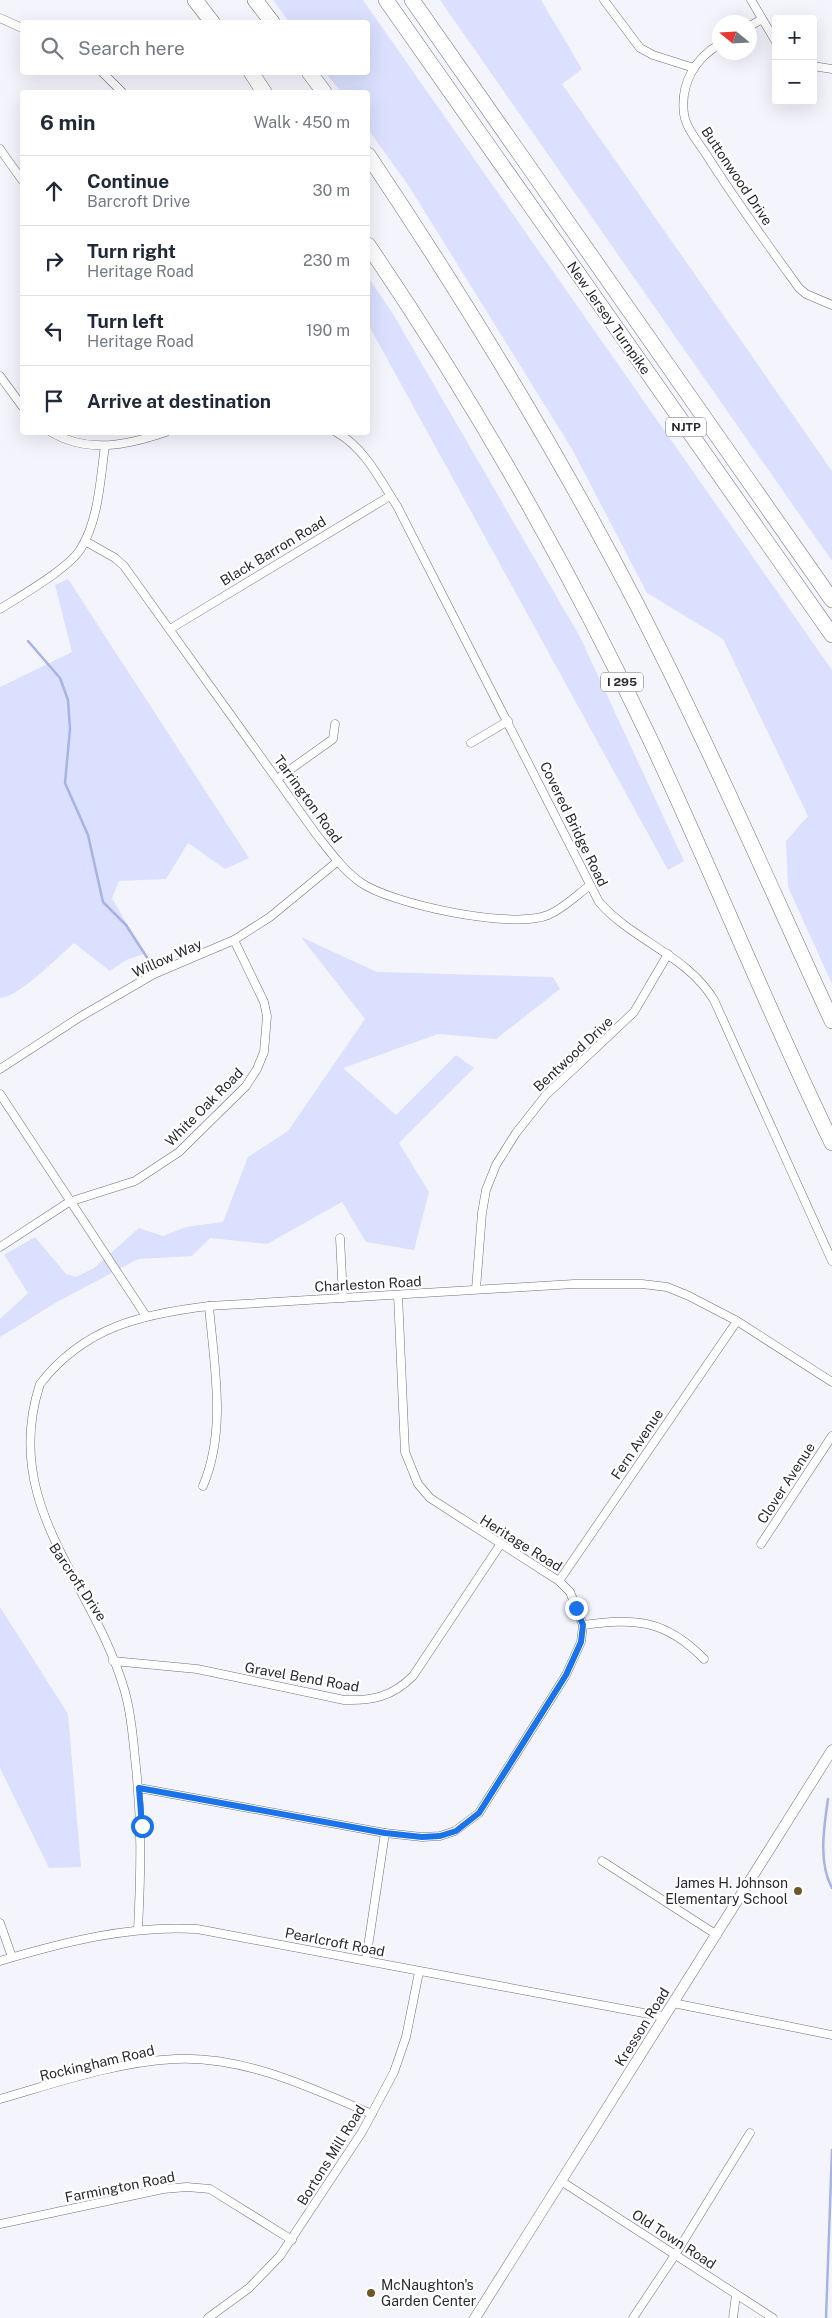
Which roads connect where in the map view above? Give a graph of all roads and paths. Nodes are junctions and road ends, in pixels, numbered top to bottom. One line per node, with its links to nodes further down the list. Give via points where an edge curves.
1 (195, 0): 9 (highway)
2 (255, 0): 10 (highway)
3 (386, 0): 40 (highway, New Jersey Turnpike / NJTP)
4 (412, 0): 37 (highway, New Jersey Turnpike / NJTP)
5 (604, 0): 16 (street, via 640,48)
6 (751, 0): 8 (street)
7 (0, 18): 12 (street)
8 (762, 19): 11 (street); 13 (street)
9 (210, 20)
10 (270, 20)
11 (757, 22)
12 (20, 27)
13 (772, 35)
14 (712, 48): 16 (street, Buttonwood Drive, via 705,52)
15 (817, 67): 17 (street)
16 (694, 68): 28 (street, Buttonwood Drive, via 684,102 688,126 798,288)
17 (832, 69)
18 (105, 75): 21 (street)
19 (253, 75): 22 (highway)
20 (311, 75): 23 (highway)
21 (120, 90)
22 (263, 90)
23 (322, 90)
24 (0, 149): 26 (street)
25 (370, 158): 49 (highway, via 440,263 540,429 637,605)
26 (20, 177)
27 (370, 247): 52 (highway, I 295, via 516,482 592,622 650,740)
28 (832, 305)
29 (0, 376): 30 (street)
30 (20, 403)
31 (57, 435): 34 (street, via 72,442)
32 (155, 435): 34 (street)
33 (340, 435): 35 (street, Covered Bridge Road, via 356,447)
34 (105, 446): 36 (street, via 94,516)
35 (390, 496): 39 (street, Black Barron Road); 41 (street, Covered Bridge Road)
36 (85, 541): 38 (street, via 68,562); 39 (street, Tarrington Road, via 124,566)
37 (832, 600)
38 (0, 609)
39 (170, 629): 44 (street, Tarrington Road)
40 (832, 635)
41 (508, 721): 43 (street); 46 (street, Covered Bridge Road)
42 (335, 724): 44 (street, via 333,739)
43 (471, 742)
44 (277, 779): 45 (street, Tarrington Road)
45 (338, 861): 46 (street, Tarrington Road, via 373,889 478,917 524,920 549,915); 47 (street, Willow Way, via 270,917)
46 (589, 886): 48 (street, Covered Bridge Road, via 610,915)
47 (234, 940): 50 (street, Willow Way, via 154,974); 53 (street, White Oak Road, via 264,1002 267,1016 264,1052 258,1069 246,1086 179,1152 135,1181)
48 (668, 954): 56 (street, Covered Bridge Road, via 697,976 714,1000); 57 (street, Bentwood Drive, via 634,1012 546,1095 496,1165 486,1190 482,1213)
49 (832, 1021)
50 (0, 1069)
51 (0, 1094): 53 (street)
52 (832, 1143)
53 (69, 1202): 55 (street, White Oak Road); 61 (street)
54 (340, 1238): 59 (street)
55 (0, 1247)
56 (832, 1261)
57 (476, 1289): 58 (street, Charleston Road); 62 (street, Charleston Road, via 574,1284 651,1285 667,1287 689,1296)
58 (398, 1295): 59 (street, Charleston Road); 68 (street, Heritage Road, via 405,1452 411,1470 430,1498)
59 (342, 1298): 60 (street, Charleston Road)
60 (209, 1306): 61 (street, Charleston Road); 66 (street, via 217,1413 212,1465)
61 (146, 1316): 64 (street, via 98,1335 71,1352)
62 (737, 1321): 63 (street, Charleston Road); 69 (street, Fern Avenue)
63 (832, 1382)
64 (27, 1400)
65 (832, 1436): 67 (street, Clover Avenue)
66 (203, 1486)
67 (761, 1544)
68 (500, 1545): 69 (street, Heritage Road); 73 (street, Gravel Bend Road, via 413,1676 387,1696 344,1700 197,1669)
69 (559, 1581): 71 (street, Heritage Road, via 570,1592)
70 (76, 1603): 73 (street, Barcroft Drive)
71 (583, 1625): 72 (street, via 638,1621 688,1643); 76 (street, via 581,1642 566,1675 479,1813 460,1829 440,1836)
72 (704, 1659)
73 (113, 1662): 75 (street, Barcroft Drive, via 125,1692)
74 (832, 1750): 80 (street, Kresson Road)
75 (139, 1788): 76 (street); 79 (street, Barcroft Drive, via 142,1852)
76 (385, 1833): 82 (street)
77 (602, 1860): 80 (street)
78 (0, 1923): 81 (street)
79 (138, 1930): 81 (street, Pearlcroft Road, via 107,1933); 82 (street, Pearlcroft Road, via 197,1929)
80 (718, 1935): 85 (street, Kresson Road)
81 (12, 1957): 83 (street, Pearlcroft Road)
82 (366, 1960): 84 (street, Pearlcroft Road)
83 (0, 1961)
84 (419, 1972): 86 (street, Pearlcroft Road); 89 (street, Bortons Mill Road, via 406,2038 394,2072)
85 (673, 2003): 86 (street, Kresson Road); 87 (street)
86 (665, 2017): 91 (street, Kresson Road)
87 (832, 2034)
88 (0, 2099): 89 (street, Rockingham Road, via 137,2064 192,2059 263,2071)
89 (372, 2114): 93 (street, Bortons Mill Road)
90 (750, 2133): 94 (street)
91 (561, 2181): 94 (street, Old Town Road); 97 (street, Kresson Road)
92 (0, 2224): 93 (street, Farmington Road, via 187,2186 210,2189)
93 (292, 2240): 96 (street, Bortons Mill Road, via 264,2275)
94 (675, 2255): 95 (street, Old Town Road); 98 (street)
95 (736, 2295): 99 (street); 100 (street, Old Town Road)
96 (208, 2318)
97 (475, 2318)
98 (633, 2318)
99 (733, 2318)
100 (773, 2318)

